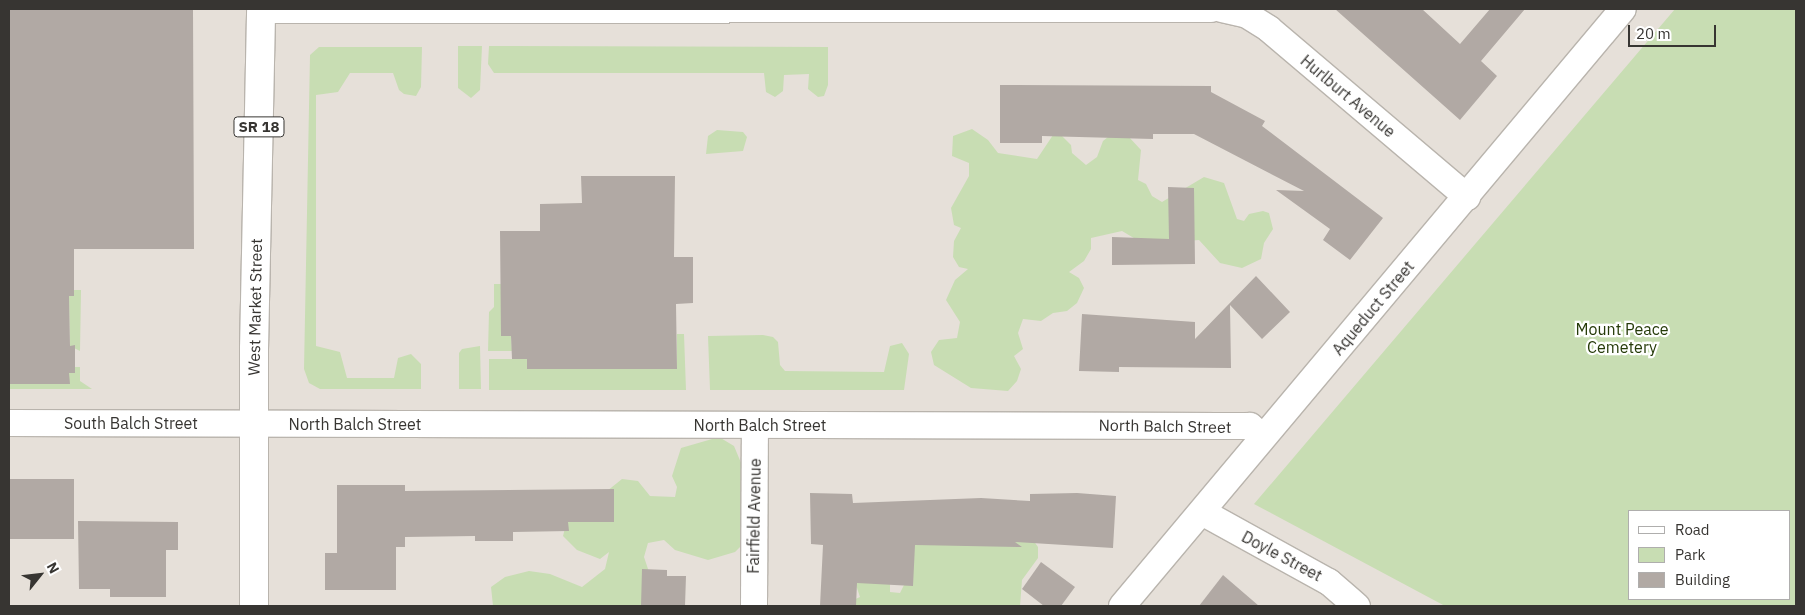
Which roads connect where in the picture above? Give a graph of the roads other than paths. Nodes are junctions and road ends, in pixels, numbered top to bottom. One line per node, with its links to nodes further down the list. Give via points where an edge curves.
1 (261, 9): 2 (street); 9 (main road, West Market Street / SR 18)
2 (757, 9): 3 (street)
3 (1211, 9)
4 (1222, 9): 6 (street, Hurlburt Avenue)
5 (1623, 9): 7 (street, Aqueduct Street)
6 (1247, 12): 7 (street, Hurlburt Avenue)
7 (1467, 197): 11 (street, Aqueduct Street)
8 (9, 423): 9 (street, South Balch Street)
9 (254, 423): 10 (street, North Balch Street); 13 (main road, West Market Street / SR 18)
10 (755, 425): 11 (street, North Balch Street, via 1250,426); 14 (street, Fairfield Avenue)
11 (1263, 437): 12 (street, Aqueduct Street)
12 (1202, 512): 15 (street, Aqueduct Street); 16 (street, Doyle Street, via 1329,582)
13 (254, 606)
14 (754, 606)
15 (1122, 606)
16 (1357, 606)

